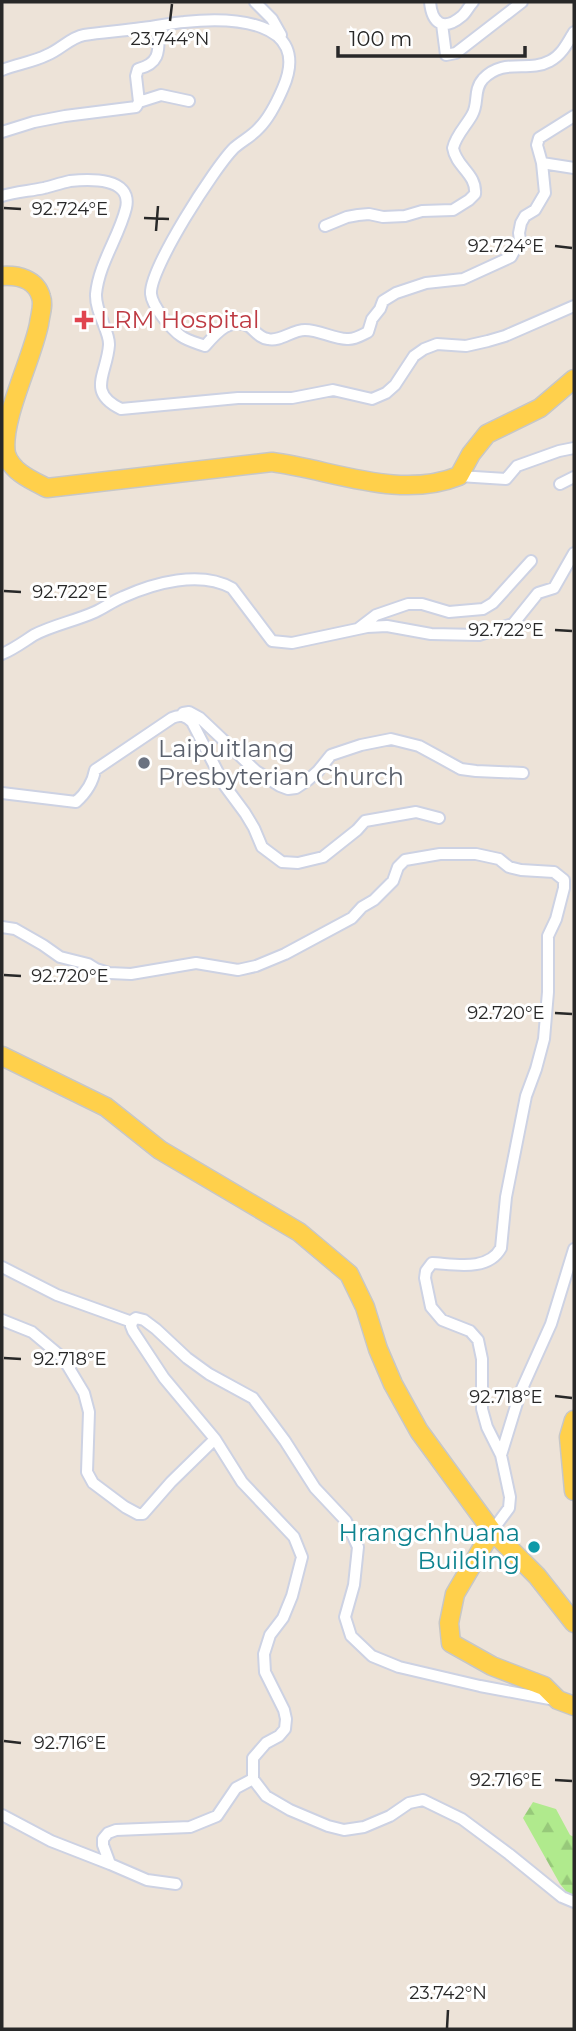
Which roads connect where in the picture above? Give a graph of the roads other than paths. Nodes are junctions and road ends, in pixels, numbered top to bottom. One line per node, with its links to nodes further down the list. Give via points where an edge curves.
1 (256, 2): 8 (street)
2 (430, 2): 5 (street, via 432,16)
3 (473, 2): 5 (street, via 462,16)
4 (523, 2): 5 (street, via 456,53 446,55)
5 (442, 24)
6 (159, 26): 8 (street, via 219,21 254,24); 9 (street, via 81,35 48,55); 11 (street, via 157,57 138,69 136,76)
7 (574, 32): 17 (street, via 552,61 500,68 481,81 473,114 453,148 457,163 473,179 475,194 470,200 453,210 358,215)
8 (283, 39): 14 (street, via 290,63 272,112 219,166 155,271 154,306 183,338 205,346 232,323 242,323 267,340 304,330 347,340 368,332 388,297 426,284 463,279 511,257 520,240 521,223 545,193)
9 (2, 70)
10 (189, 100): 11 (street, via 161,95)
11 (139, 102): 13 (street, via 125,110 65,116)
12 (574, 116): 14 (street, via 539,138)
13 (2, 132)
14 (542, 163): 15 (street)
15 (574, 168)
16 (2, 196): 19 (street, via 69,181 107,182 119,185 125,193 126,210 107,253 96,295 110,342 102,394 121,409 172,402 292,398 333,390 372,399 395,385 424,349 488,341)
17 (325, 226)
18 (2, 276): 22 (main road, via 25,278 41,297 37,334 11,405 4,442 17,471 47,488 272,463 383,484 439,482)
19 (574, 306)
20 (574, 379): 22 (main road, via 540,408 487,434)
21 (574, 448): 22 (street, via 517,466 506,479)
22 (459, 476)
23 (574, 477): 24 (street)
24 (560, 484)
25 (574, 553): 27 (street, via 554,588 538,593 513,624 504,628 480,635 431,634 387,626)
26 (531, 561): 27 (street, via 483,608 449,612 408,604 376,615)
27 (356, 630): 28 (street, via 292,643 272,641 232,587 204,579 141,590)
28 (2, 654)
29 (181, 716): 30 (street, via 187,712 200,718 256,771 288,789 308,780 331,755 391,739 419,746 461,769); 31 (street, via 95,769 94,778 76,802); 32 (street, via 192,722 262,847 282,862 323,856 365,821 416,812)
30 (523, 773)
31 (2, 793)
32 (439, 818)
33 (2, 927): 41 (street, via 15,929 60,957 109,973 131,974 196,963 238,970 285,954 352,918 393,881 405,860 476,854 499,859 509,867 554,872 564,880 548,936 544,1039 526,1096 500,1248 484,1263 432,1264 425,1278 437,1315 470,1331 478,1340 482,1409)
34 (2, 1056): 43 (main road, via 106,1107 160,1150 299,1233 349,1274 406,1409)
35 (574, 1249): 41 (street)
36 (2, 1267): 38 (street)
37 (2, 1320): 40 (street, via 32,1332 63,1358 84,1393 89,1412 87,1472 93,1483 125,1507 143,1514)
38 (132, 1322): 40 (street, via 133,1331 164,1378); 45 (street, via 144,1320 187,1359 253,1398 315,1488 346,1521 358,1547 345,1617 351,1636 372,1656 399,1667)
39 (574, 1420): 42 (main road, via 569,1437)
40 (215, 1439): 46 (street, via 242,1482 294,1537 302,1557 292,1596 264,1654 265,1672 284,1710 285,1729 253,1758)
41 (501, 1455): 43 (street, via 511,1503)
42 (574, 1491)
43 (492, 1531): 44 (main road, via 537,1576); 45 (main road, via 455,1594 449,1623 451,1643 492,1666 544,1686)
44 (574, 1623)
45 (566, 1703)
46 (253, 1779): 48 (street, via 236,1788 217,1816 190,1827 111,1831 103,1839); 50 (street, via 266,1796 290,1810 344,1830 364,1827 423,1800 462,1819)
47 (2, 1815): 48 (street)
48 (110, 1864): 49 (street, via 148,1880)
49 (176, 1884)
50 (574, 1902)

